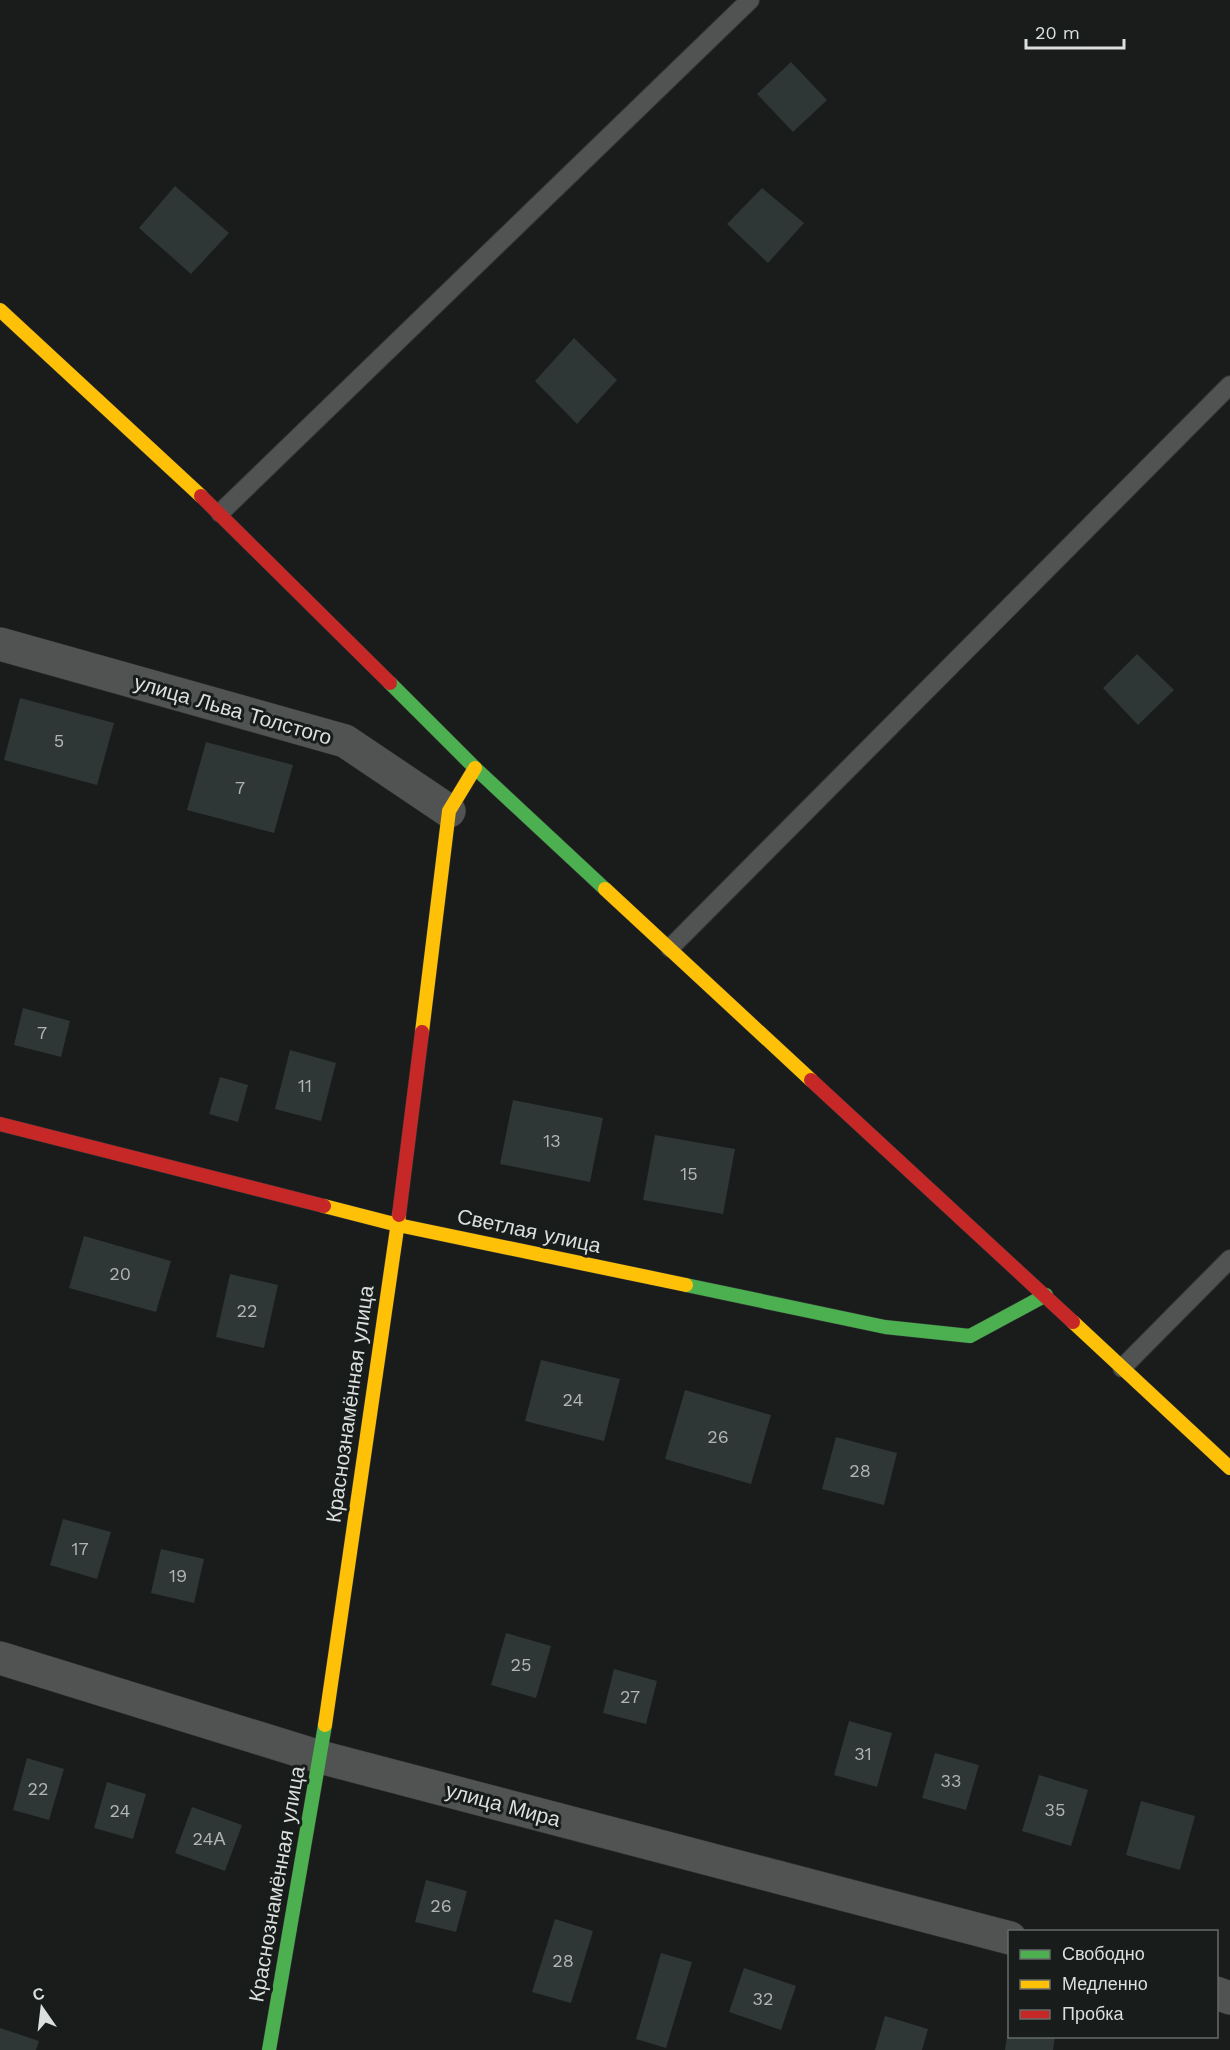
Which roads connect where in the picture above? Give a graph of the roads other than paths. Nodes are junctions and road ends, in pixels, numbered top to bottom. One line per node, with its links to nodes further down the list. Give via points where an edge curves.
1 (750, 0): 4 (lane)
2 (0, 310): 4 (street)
3 (1230, 385): 8 (lane)
4 (220, 513): 6 (street)
5 (0, 644): 7 (street, улица Льва Толстого, via 345,741)
6 (475, 768): 7 (street, Краснознамённая улица); 8 (street)
7 (449, 811): 10 (street, Краснознамённая улица)
8 (670, 948): 12 (street)
9 (0, 1124): 10 (street, Светлая улица)
10 (398, 1225): 12 (street, Светлая улица, via 885,1327 938,1333 970,1336); 16 (street, Краснознамённая улица)
11 (1230, 1259): 13 (lane)
12 (1046, 1295): 13 (street)
13 (1122, 1368): 14 (street)
14 (1230, 1468)
15 (0, 1658): 16 (street, улица Мира)
16 (320, 1757): 17 (street, улица Мира); 18 (street, Краснознамённая улица)
17 (1008, 1937)
18 (269, 2050)

